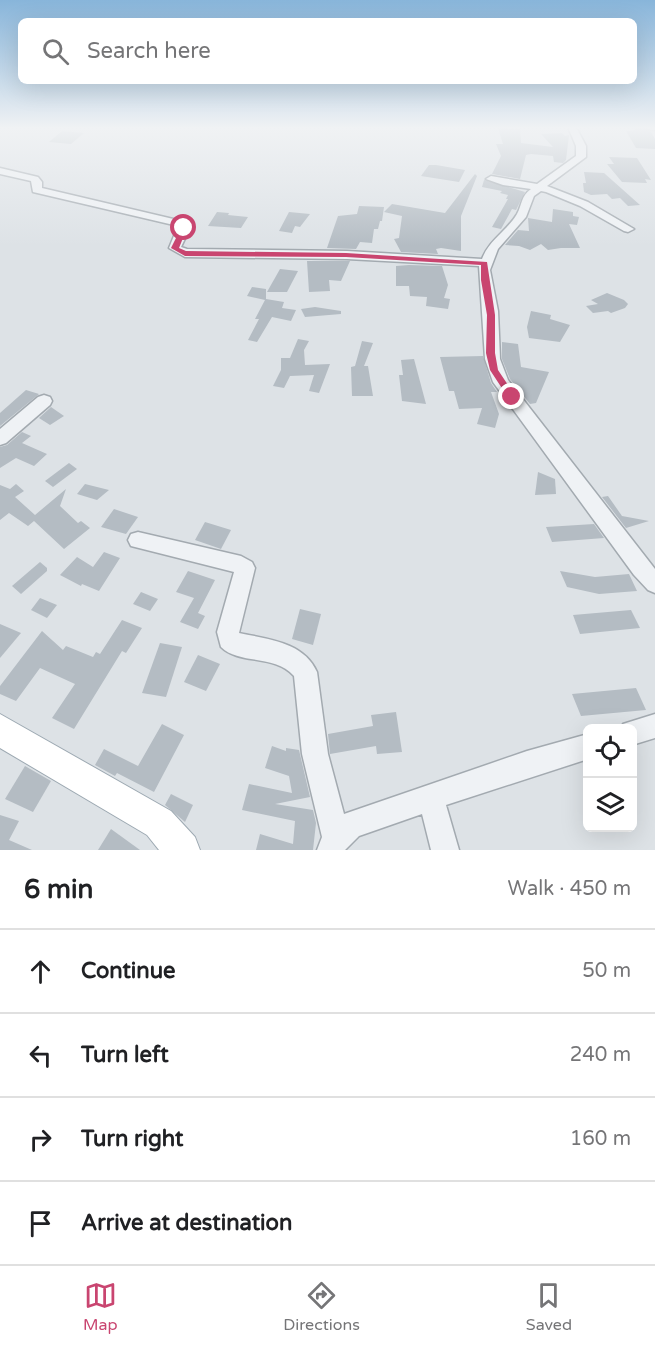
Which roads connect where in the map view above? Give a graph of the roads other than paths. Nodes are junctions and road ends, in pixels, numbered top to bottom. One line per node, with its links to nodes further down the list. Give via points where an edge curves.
1 (567, 167): 4 (street)
2 (0, 171): 6 (street, via 34,179 37,190 182,224 184,228 175,248 185,254 346,255)
3 (491, 179): 4 (street)
4 (538, 187): 5 (street, via 578,201); 6 (street)
5 (628, 229)
6 (485, 263): 10 (street, via 494,370)
7 (44, 401): 8 (street)
8 (0, 439)
9 (138, 540): 16 (street, via 245,568 229,639 292,657 302,664)
10 (655, 583)
11 (655, 726): 13 (street)
12 (0, 730): 17 (main road, via 159,823)
13 (637, 732)
14 (583, 747): 15 (street)
15 (431, 797): 16 (street, via 351,825); 18 (street)
16 (333, 844)
17 (182, 850)
18 (445, 850)

